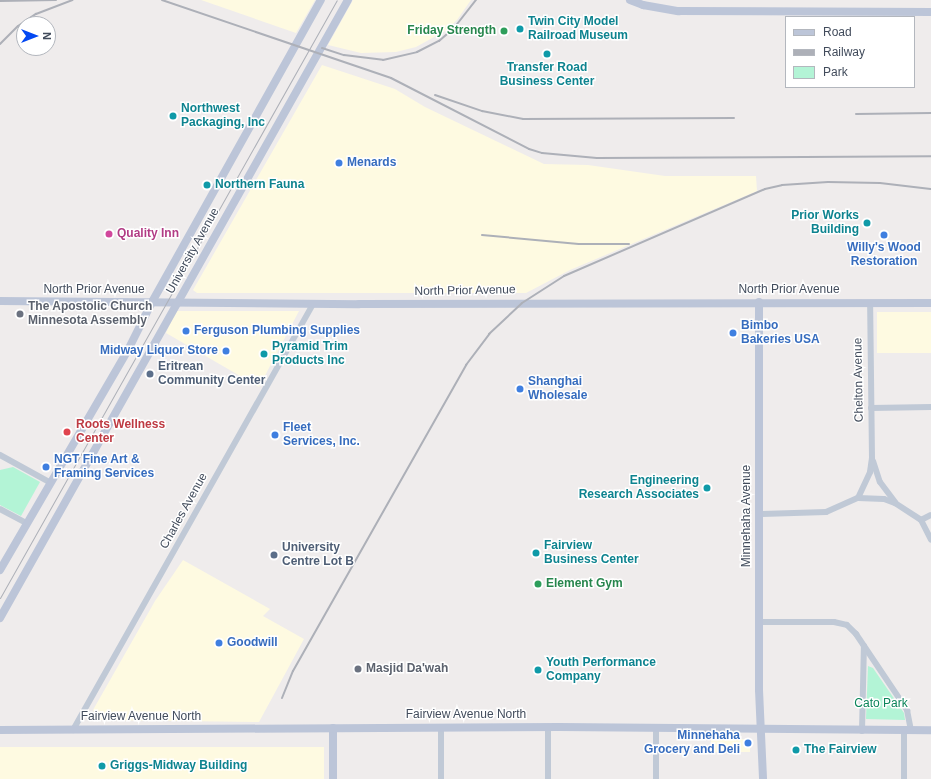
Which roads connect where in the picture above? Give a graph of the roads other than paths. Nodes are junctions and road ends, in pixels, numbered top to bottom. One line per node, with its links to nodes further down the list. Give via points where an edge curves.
1 (321, 0): 6 (street, University Avenue)
2 (348, 0): 8 (street, University Avenue)
3 (630, 0): 4 (street, via 678,11)
4 (931, 12)
5 (0, 301): 6 (street, North Prior Avenue)
6 (152, 302): 8 (street, North Prior Avenue); 16 (street, University Avenue, via 124,357)
7 (759, 302): 9 (street, North Prior Avenue); 10 (street, North Prior Avenue); 20 (street, Minnehaha Avenue)
8 (177, 303): 9 (street, North Prior Avenue); 26 (street, University Avenue)
9 (314, 303): 35 (street, Charles Avenue)
10 (870, 303): 11 (street, North Prior Avenue); 13 (street, Chelton Avenue)
11 (931, 303)
12 (931, 407): 13 (street)
13 (871, 408): 15 (street, Chelton Avenue)
14 (0, 455): 16 (street)
15 (872, 458): 17 (street, Chelton Avenue, via 870,472); 18 (street, Chelton Avenue, via 880,482)
16 (51, 483): 23 (street, University Avenue)
17 (858, 498): 18 (street); 20 (street, via 826,512)
18 (895, 502): 22 (street)
19 (0, 509): 23 (street)
20 (760, 514): 27 (street, Minnehaha Avenue)
21 (931, 515): 22 (street)
22 (921, 520): 24 (street)
23 (26, 523): 25 (street, University Avenue)
24 (931, 540)
25 (0, 570)
26 (0, 618)
27 (760, 622): 28 (street, via 842,623 852,629); 33 (street, Minnehaha Avenue)
28 (864, 646): 36 (street); 37 (street, via 908,710)
29 (548, 727): 30 (street, Fairview Avenue North); 32 (street, Fairview Avenue North); 41 (street)
30 (656, 727): 33 (street, Fairview Avenue North); 42 (street)
31 (333, 728): 32 (street, Fairview Avenue North); 35 (street, Fairview Avenue North); 39 (street)
32 (441, 728): 40 (street)
33 (761, 729): 36 (street, Fairview Avenue North); 43 (street, Minnehaha Avenue)
34 (0, 730): 35 (street, Fairview Avenue North)
35 (72, 730)
36 (862, 730): 37 (street, Fairview Avenue North)
37 (908, 730): 38 (street, Fairview Avenue North); 44 (street)
38 (931, 730)
39 (333, 779)
40 (441, 779)
41 (548, 779)
42 (656, 779)
43 (763, 779)
44 (904, 779)

